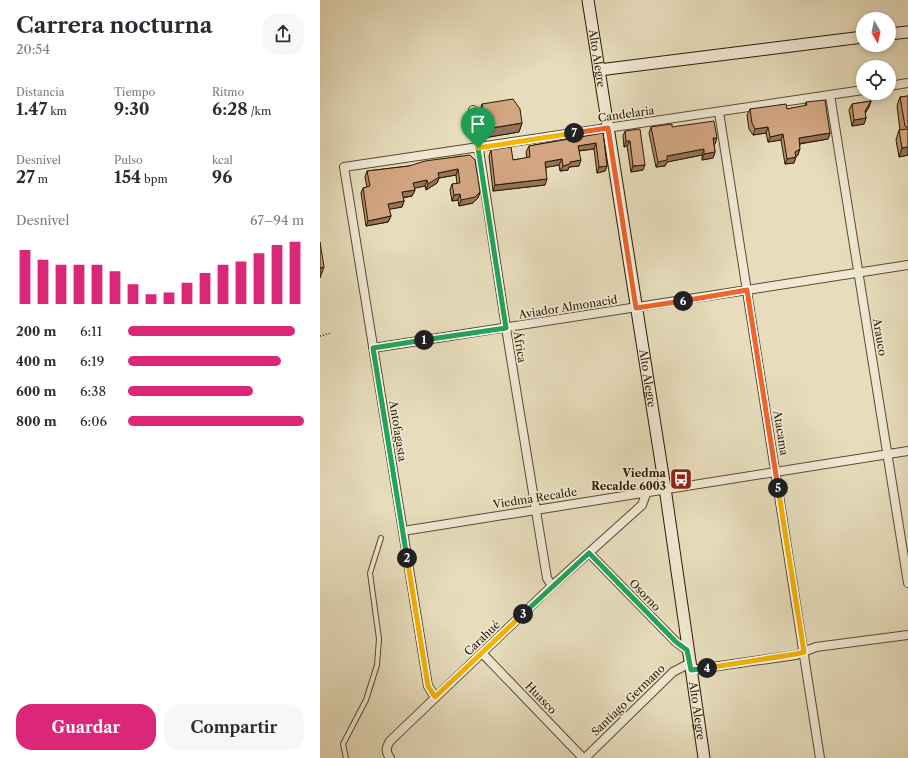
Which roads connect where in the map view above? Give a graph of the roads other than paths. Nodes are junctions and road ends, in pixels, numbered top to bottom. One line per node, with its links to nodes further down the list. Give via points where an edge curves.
1 (588, 0): 5 (main road, Alto Alegre)
2 (908, 32): 3 (main road)
3 (896, 33)
4 (856, 38): 5 (main road)
5 (599, 70): 12 (main road, Alto Alegre)
6 (908, 83): 7 (street)
7 (896, 85)
8 (856, 91): 9 (street, Candelaria)
9 (830, 95): 11 (street, Candelaria); 16 (street, Arauco)
10 (473, 110): 13 (street, África)
11 (718, 112): 12 (street, Candelaria); 17 (street, Atacama)
12 (608, 128): 13 (street, Candelaria); 18 (main road, Alto Alegre)
13 (478, 148): 14 (street, Candelaria); 19 (street, África)
14 (344, 167): 20 (street, Antofagasta)
15 (908, 265): 16 (street, Aviador Almonacid)
16 (858, 273): 17 (street, Aviador Almonacid); 22 (street, Arauco)
17 (747, 290): 18 (street, Aviador Almonacid); 23 (street, Atacama)
18 (636, 308): 19 (street, Aviador Almonacid); 24 (main road, Alto Alegre)
19 (506, 328): 20 (street, Aviador Almonacid); 26 (street, África)
20 (373, 348): 27 (street, Antofagasta)
21 (908, 451): 22 (street, Viedma Recalde)
22 (887, 454): 23 (street, Viedma Recalde); 30 (street, Arauco)
23 (776, 471): 24 (street, Viedma Recalde); 34 (street, Atacama)
24 (665, 488): 25 (street, Viedma Recalde); 33 (main road, Alto Alegre)
25 (647, 491): 26 (street, Viedma Recalde); 29 (street, Carahué, via 642,504)
26 (535, 509): 27 (street, Viedma Recalde); 31 (street, África, via 546,578)
27 (403, 531): 37 (street, Antofagasta, via 428,686)
28 (381, 538): 39 (lane, via 370,573 379,639 377,665 366,700 343,744)
29 (589, 553): 31 (street, Carahué); 33 (street, Osorno, via 676,642)
30 (908, 583)
31 (552, 586): 35 (street, Carahué)
32 (908, 636): 34 (street, Santiago Germano, via 816,647)
33 (687, 650): 36 (main road, Alto Alegre)
34 (804, 652): 36 (street, Santiago Germano); 42 (street, Atacama)
35 (482, 653): 37 (street, Carahué); 40 (street, Huasco)
36 (690, 667): 40 (street, Santiago Germano, via 673,672); 41 (main road, Alto Alegre)
37 (435, 697): 38 (street, Carahué, via 390,741 386,747)
38 (388, 755)
39 (346, 758)
40 (584, 758)
41 (704, 758)
42 (820, 758)

